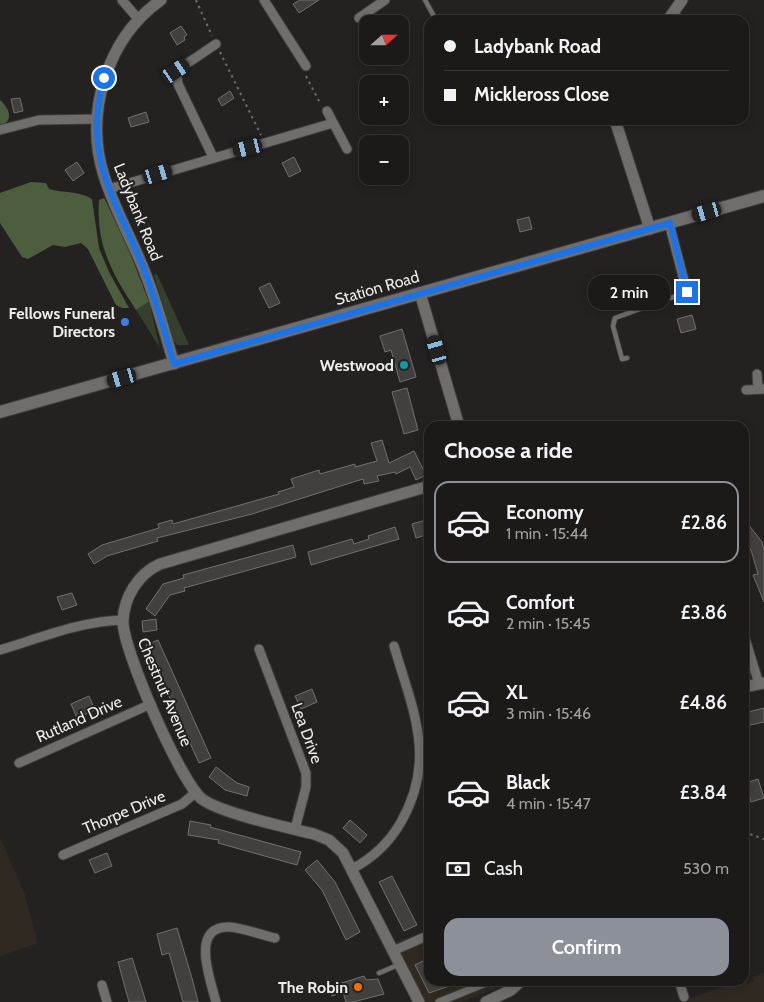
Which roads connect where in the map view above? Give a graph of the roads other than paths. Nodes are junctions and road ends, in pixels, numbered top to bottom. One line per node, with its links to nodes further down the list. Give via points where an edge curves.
1 (122, 0): 10 (street)
2 (161, 0): 10 (street, Ladybank Road)
3 (264, 0): 12 (street)
4 (385, 0): 7 (street)
5 (425, 0): 8 (lane)
6 (682, 0): 9 (street)
7 (363, 15)
8 (433, 15)
9 (675, 15)
10 (138, 20): 14 (street, Ladybank Road, via 108,68)
11 (216, 44): 19 (street, via 176,71 178,84)
12 (306, 66)
13 (327, 111): 15 (street)
14 (97, 118): 17 (street, via 39,120); 20 (street, Ladybank Road, via 98,152)
15 (333, 123): 18 (street); 19 (street)
16 (617, 125): 23 (street)
17 (0, 130)
18 (346, 148)
19 (213, 157): 20 (street)
20 (109, 189): 27 (street, Ladybank Road, via 146,276)
21 (764, 196): 22 (main road, Station Road)
22 (670, 223): 23 (main road, Station Road); 24 (street)
23 (650, 229): 25 (main road, Station Road)
24 (691, 291): 26 (lane, via 614,318 613,326 622,359)
25 (420, 293): 27 (main road, Station Road); 32 (street)
26 (627, 358)
27 (174, 364): 31 (main road, Station Road)
28 (757, 374): 29 (street)
29 (761, 388): 30 (street)
30 (746, 390)
31 (0, 412)
32 (458, 421)
33 (424, 487): 34 (street, Chestnut Avenue, via 160,564 134,586)
34 (123, 620): 38 (street, via 98,622); 41 (street, Chestnut Avenue, via 128,650)
35 (394, 646): 46 (street, via 417,726 419,776 411,804 391,837 368,861)
36 (749, 648): 39 (street)
37 (259, 649): 44 (street, Lea Drive, via 306,773 306,787)
38 (0, 650)
39 (762, 683): 40 (street)
40 (749, 686)
41 (151, 704): 42 (street, Rutland Drive); 43 (street, Chestnut Avenue)
42 (19, 763)
43 (195, 793): 44 (street, Chestnut Avenue, via 217,807); 45 (street, Thorpe Drive, via 174,807)
44 (295, 829): 46 (street, Chestnut Avenue, via 329,840 343,853)
45 (63, 855)
46 (352, 869): 49 (street, Chestnut Avenue)
47 (424, 937): 49 (street)
48 (275, 938): 58 (street, via 230,927 220,928 208,936 204,951)
49 (393, 951): 50 (street, Chestnut Avenue)
50 (400, 964): 51 (lane); 59 (street, Chestnut Avenue)
51 (379, 973)
52 (102, 985): 57 (street)
53 (479, 986): 60 (street)
54 (515, 986): 61 (street)
55 (681, 986): 56 (street)
56 (685, 1000)
57 (107, 1002)
58 (216, 1002)
59 (419, 1002)
60 (439, 1002)
61 (486, 1002)

